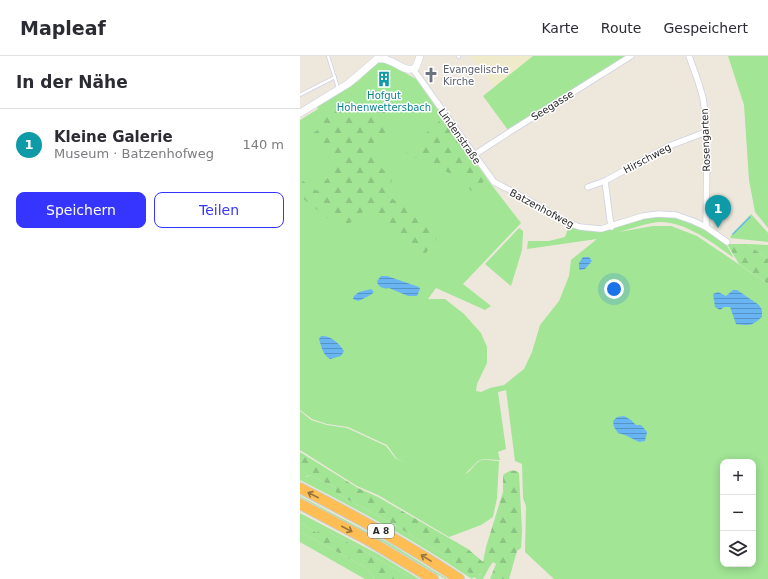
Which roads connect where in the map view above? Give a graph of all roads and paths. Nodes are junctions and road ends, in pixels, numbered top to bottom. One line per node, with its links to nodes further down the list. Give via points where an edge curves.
1 (328, 56): 7 (lane)
2 (420, 56): 6 (street)
3 (631, 56): 12 (street, Seegasse)
4 (688, 56): 11 (street, Rosengarten, via 703,98)
5 (380, 57): 6 (street, via 406,69); 8 (street)
6 (413, 69): 12 (street, Lindenstraße)
7 (335, 77): 8 (lane); 9 (lane)
8 (338, 90): 10 (street)
9 (300, 95)
10 (300, 113)
11 (706, 132): 13 (street, Hirschweg, via 669,146); 17 (street, Rosengarten)
12 (474, 155): 14 (street, Lindenstraße)
13 (605, 181): 15 (street, Hirschweg); 16 (street)
14 (494, 182): 16 (street, Batzenhofweg, via 568,223 592,230)
15 (588, 187)
16 (611, 227): 17 (street, Batzenhofweg, via 643,216 658,214 676,215)
17 (706, 227): 18 (street, Batzenhofweg)
18 (727, 242)
19 (300, 488): 22 (highway, A 8, one-way to 19, via 395,538)
20 (300, 504): 21 (highway, A 8, one-way to 21, via 368,540)
21 (433, 579)
22 (459, 579)

